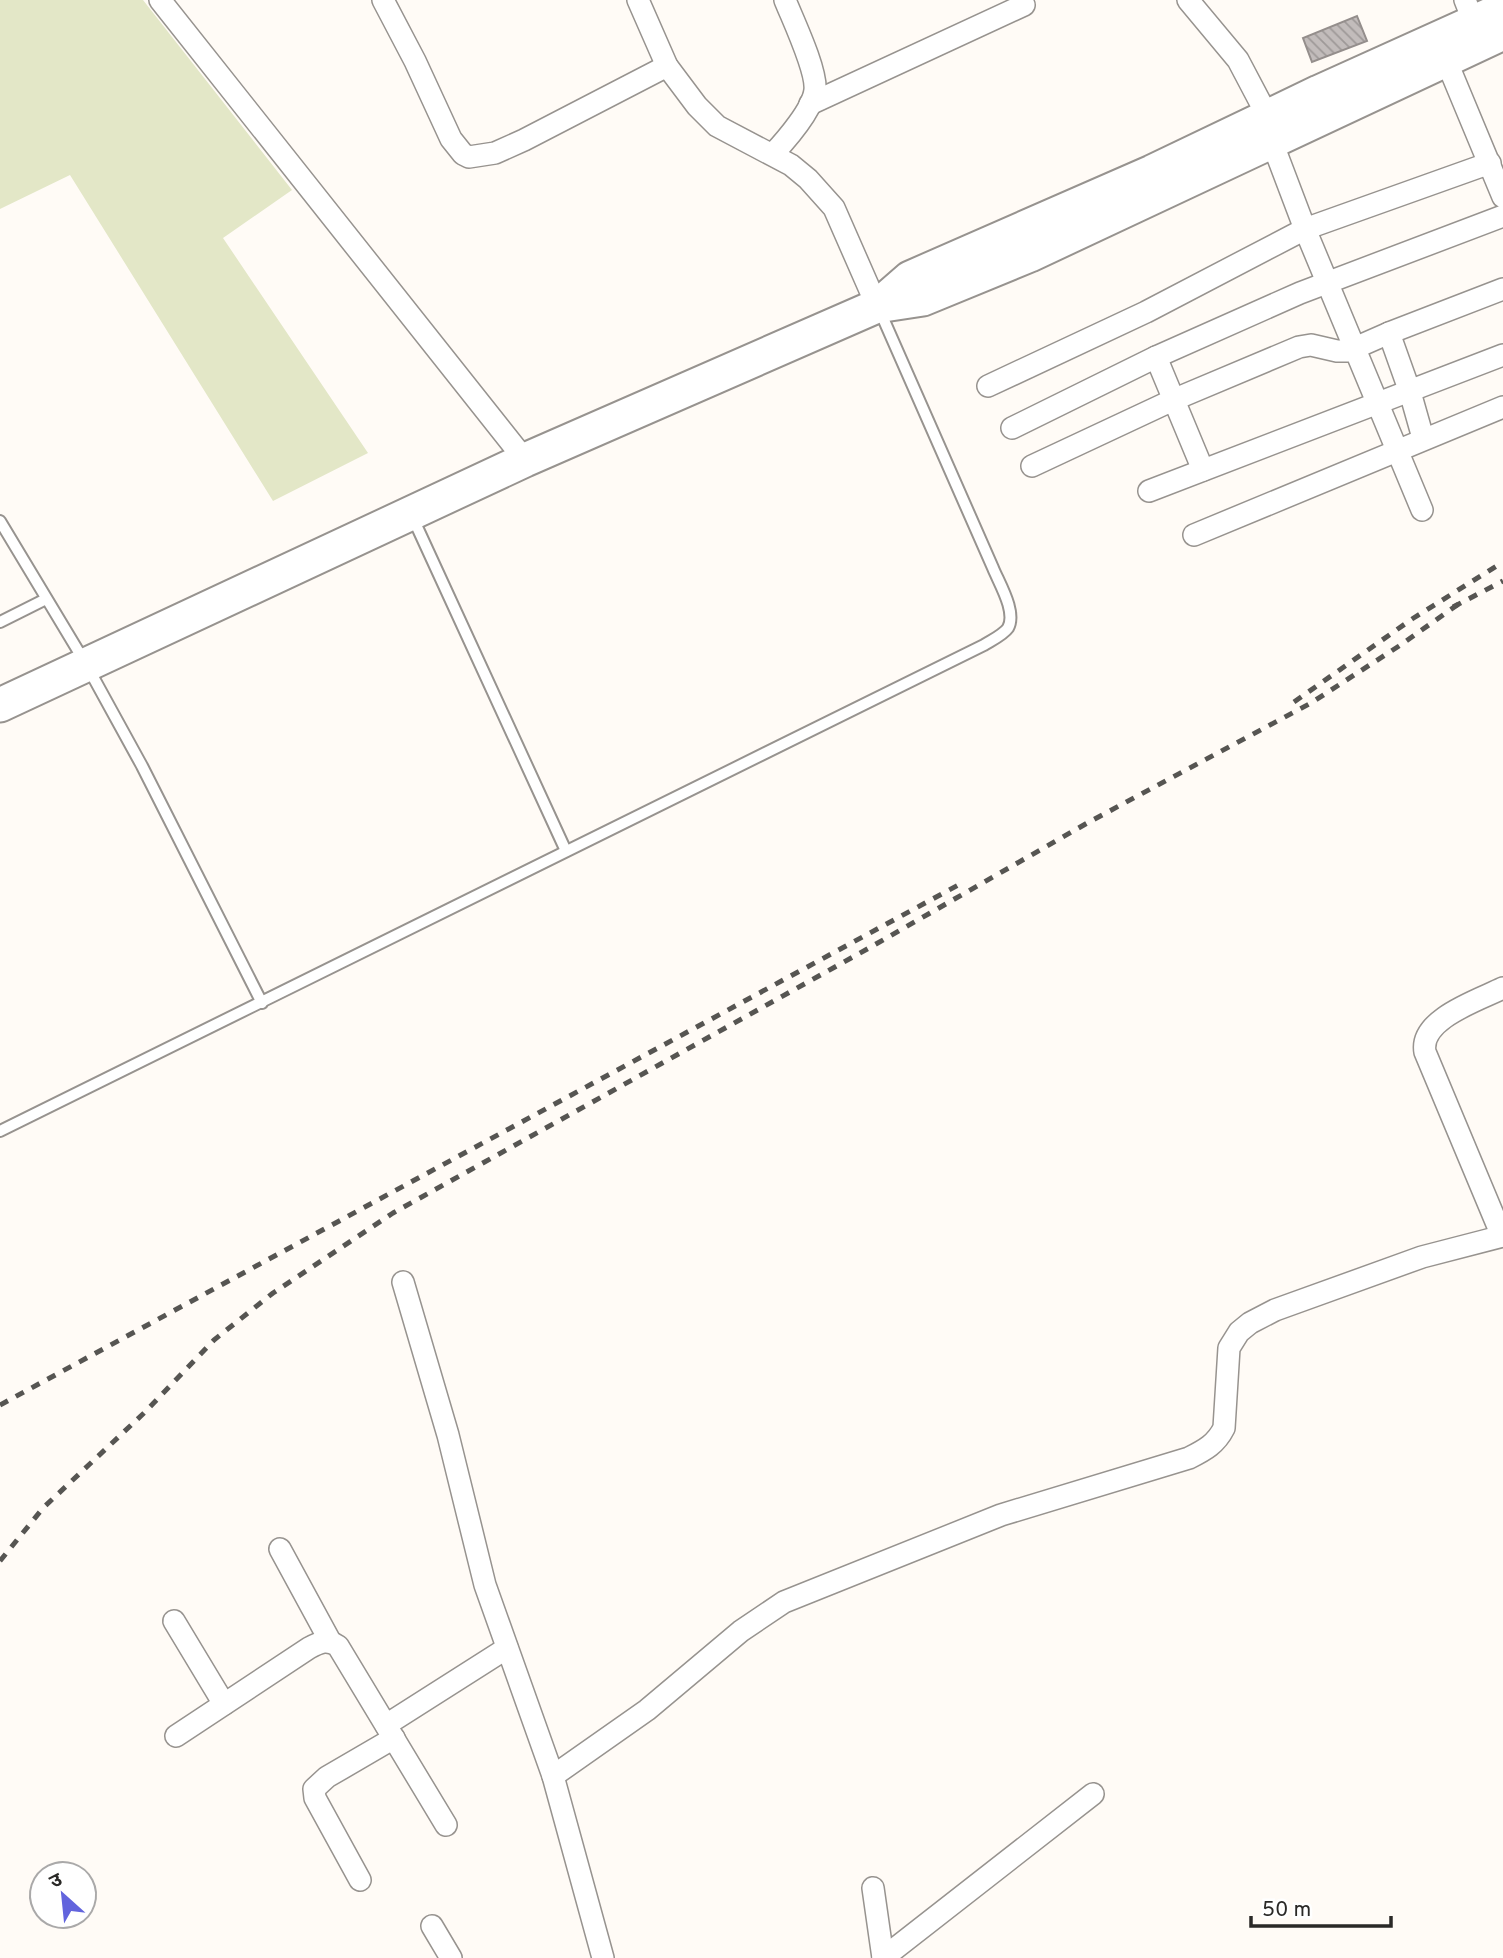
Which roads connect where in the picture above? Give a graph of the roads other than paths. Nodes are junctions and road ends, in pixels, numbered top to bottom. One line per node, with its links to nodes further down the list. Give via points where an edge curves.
1 (160, 0): 32 (street)
2 (383, 0): 9 (street, via 452,139 469,157 495,153 524,140)
3 (638, 0): 9 (street)
4 (785, 0): 10 (street, via 813,73 816,90)
5 (1188, 0): 11 (street, via 1238,60)
6 (1024, 5): 10 (street)
7 (1486, 16): 8 (main road); 11 (main road)
8 (1446, 60): 11 (main road); 13 (street)
9 (667, 66): 12 (street, via 717,126)
10 (810, 104): 12 (street)
11 (1270, 129): 16 (street); 19 (main road, via 1152,172 910,278)
12 (773, 155): 19 (street, via 808,179 834,208)
13 (1490, 163): 14 (street); 16 (street)
14 (1503, 197)
15 (1503, 216): 17 (street)
16 (1305, 229): 17 (street); 24 (street, via 1146,312)
17 (1328, 283): 21 (street); 23 (street)
18 (1503, 289): 20 (street)
19 (877, 306): 32 (main road); 44 (lane, via 993,568 1008,606 1007,629 984,645)
20 (1389, 333): 21 (street); 25 (street)
21 (1354, 349): 26 (street, via 1337,352 1311,345 1299,347); 27 (street)
22 (1503, 355): 25 (street)
23 (1156, 357): 26 (street); 29 (street)
24 (988, 386)
25 (1410, 392): 27 (street); 30 (street)
26 (1173, 400): 33 (street); 34 (street)
27 (1379, 404): 31 (street); 34 (street)
28 (1503, 407): 30 (street)
29 (1012, 428)
30 (1423, 438): 31 (street)
31 (1396, 450): 36 (street); 39 (street)
32 (525, 460): 37 (main road)
33 (1032, 466)
34 (1203, 470): 35 (street)
35 (1149, 491)
36 (1422, 510)
37 (411, 513): 42 (main road); 44 (lane)
38 (0, 520): 40 (lane)
39 (1194, 535)
40 (46, 599): 41 (lane); 42 (lane)
41 (0, 622)
42 (86, 664): 43 (main road); 46 (lane)
43 (0, 705)
44 (566, 851): 46 (lane)
45 (1503, 988): 48 (street, via 1438,1021 1423,1042)
46 (262, 1003): 47 (lane)
47 (0, 1131)
48 (1503, 1236): 57 (street, via 1422,1257 1250,1323 1229,1348 1224,1428 1209,1448 1001,1515 784,1602 741,1631 647,1710)
49 (403, 1282): 53 (street, via 485,1584)
50 (279, 1549): 52 (street)
51 (174, 1621): 54 (street)
52 (330, 1641): 54 (street, via 309,1648); 55 (street, via 338,1646)
53 (507, 1648): 55 (street); 57 (street)
54 (224, 1704): 56 (street)
55 (390, 1732): 59 (street); 60 (street, via 314,1789)
56 (176, 1736)
57 (553, 1776): 64 (street)
58 (1093, 1794): 65 (street)
59 (446, 1825)
60 (360, 1880)
61 (873, 1888): 65 (street)
62 (432, 1926): 63 (street)
63 (451, 1958)
64 (603, 1958)
65 (883, 1958)

